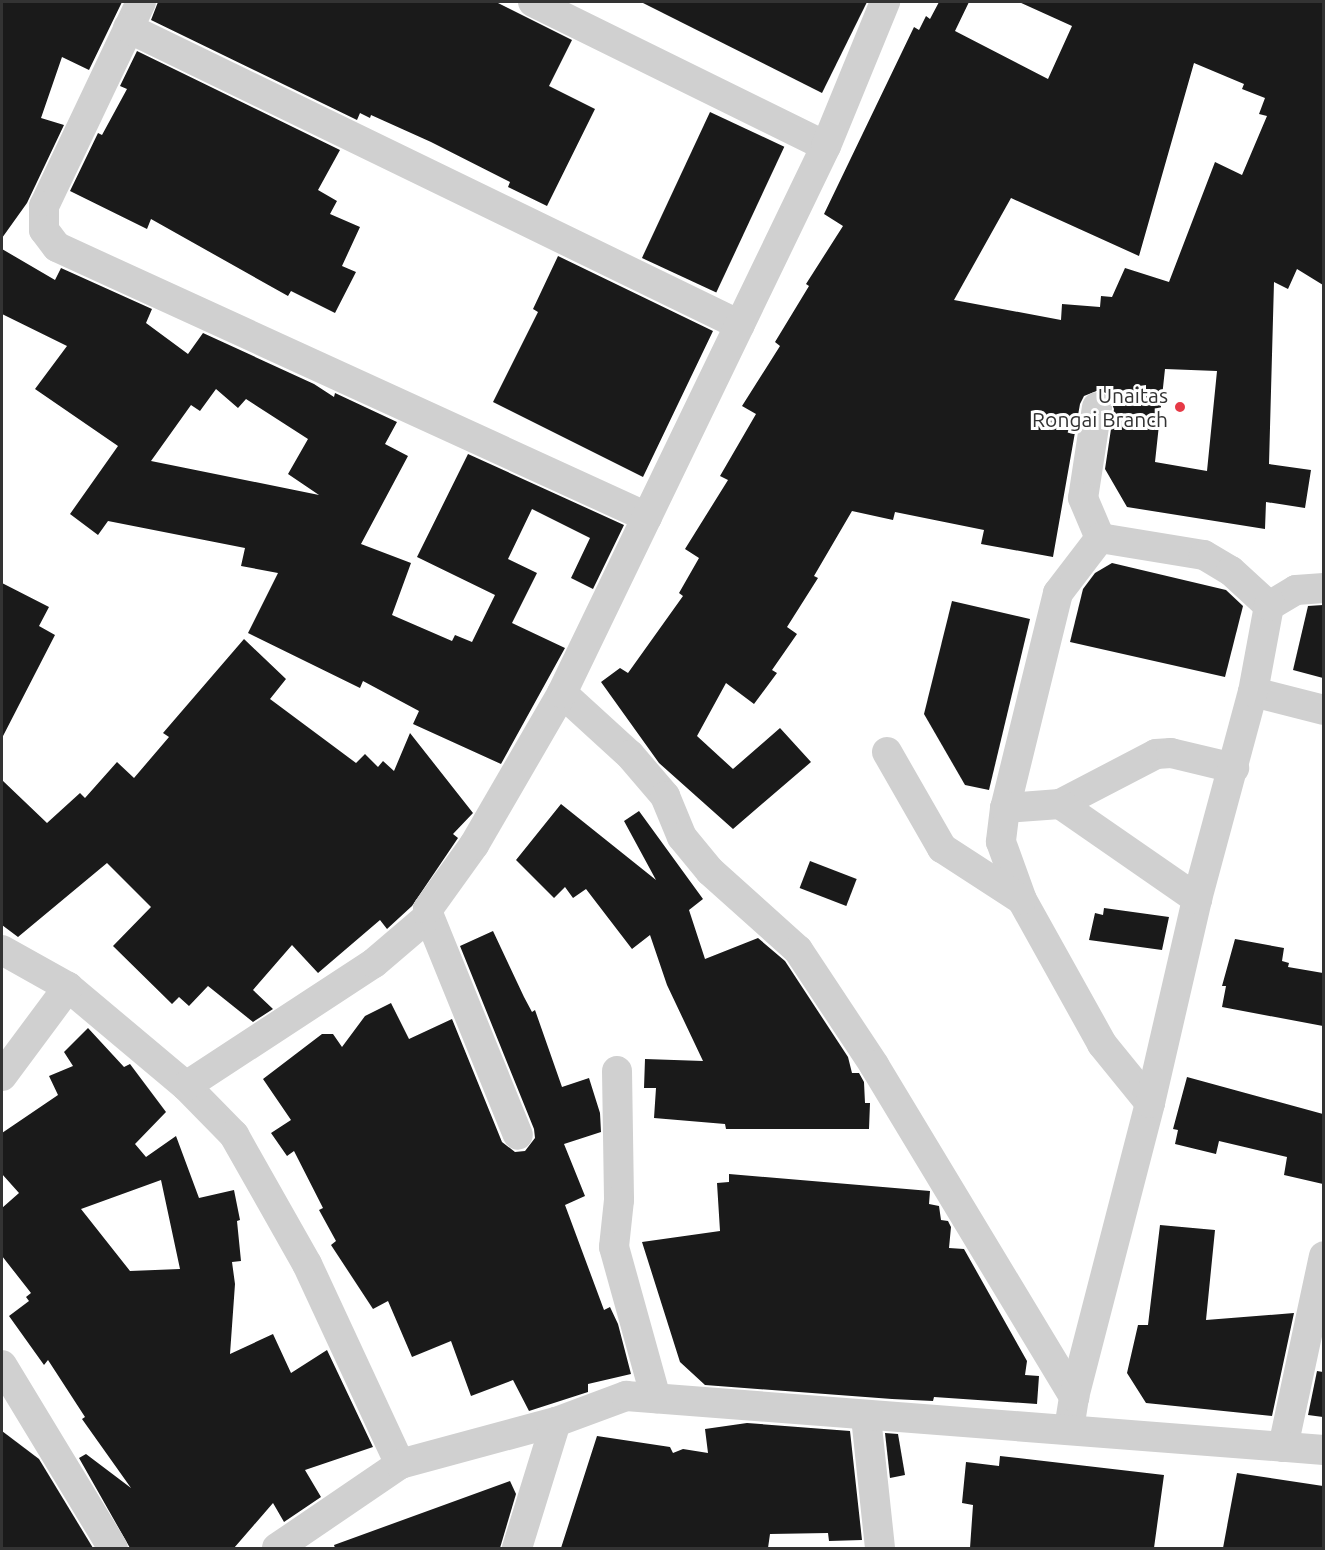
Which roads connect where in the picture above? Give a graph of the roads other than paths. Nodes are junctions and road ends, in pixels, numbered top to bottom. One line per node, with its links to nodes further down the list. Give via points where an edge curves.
1 (141, 2): 4 (street)
2 (533, 2): 5 (street)
3 (883, 2): 5 (street)
4 (128, 28): 6 (street); 8 (street, via 44,206 44,230 57,247)
5 (826, 146): 6 (street)
6 (740, 325): 8 (street)
7 (1097, 407): 9 (street, via 1083,498)
8 (647, 517): 13 (street)
9 (1100, 538): 11 (street, via 1204,555 1231,571); 18 (street, via 1058,593)
10 (1323, 582): 11 (street, via 1296,590)
11 (1269, 606): 12 (street, via 1268,632)
12 (1253, 692): 14 (street); 16 (street)
13 (562, 693): 21 (street, via 474,845 428,909); 31 (street, via 630,755 665,796 682,837 710,871 798,950 874,1065)
14 (1323, 710)
15 (887, 752): 20 (street, via 942,848)
16 (1234, 768): 17 (street, via 1171,753 1156,754); 19 (street)
17 (1060, 804): 18 (street); 19 (street)
18 (1005, 808): 20 (street, via 1002,843)
19 (1197, 899): 27 (street)
20 (1022, 900): 27 (street, via 1101,1044)
21 (429, 916): 26 (street, via 374,963); 28 (street)
22 (2, 950): 23 (street)
23 (68, 987): 25 (street); 26 (street)
24 (617, 1071): 32 (street, via 619,1200 614,1247)
25 (2, 1076)
26 (186, 1086): 38 (street, via 234,1135 302,1254)
27 (1150, 1103): 31 (street)
28 (518, 1135)
29 (1323, 1256): 36 (street)
30 (2, 1365): 40 (street)
31 (1074, 1397): 35 (street)
32 (656, 1398): 33 (street); 34 (street, via 626,1396)
33 (866, 1417): 35 (street); 43 (street)
34 (556, 1422): 38 (street); 42 (street)
35 (1069, 1429): 36 (street)
36 (1283, 1447): 37 (street)
37 (1323, 1450)
38 (400, 1464): 39 (street)
39 (309, 1537): 41 (street)
40 (113, 1548)
41 (277, 1548)
42 (517, 1548)
43 (880, 1548)

